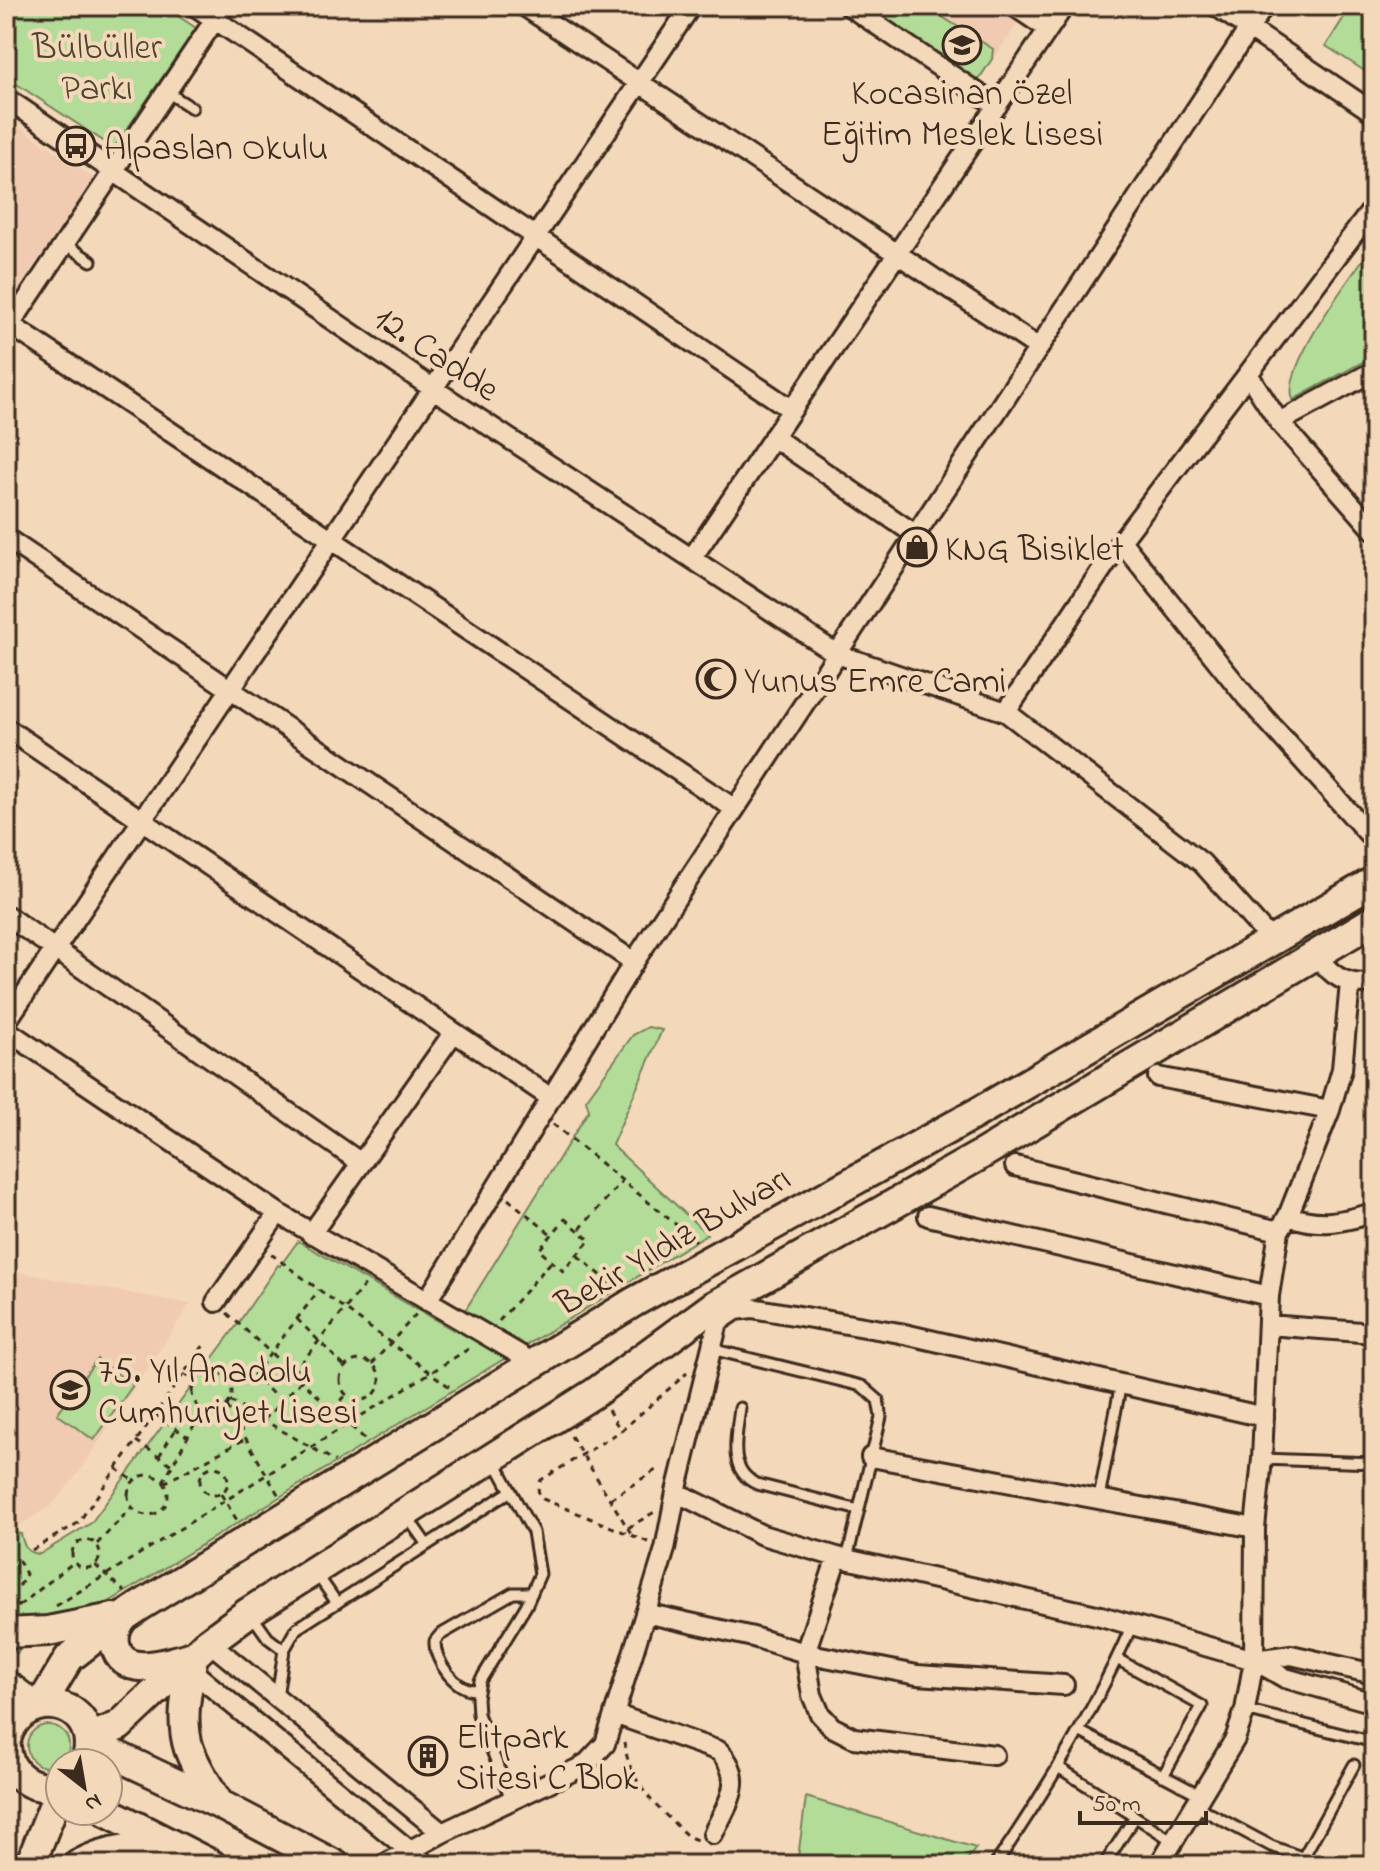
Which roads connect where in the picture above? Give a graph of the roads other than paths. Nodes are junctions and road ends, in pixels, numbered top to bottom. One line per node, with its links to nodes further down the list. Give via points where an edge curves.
1 (195, 6): 9 (street)
2 (524, 6): 12 (street)
3 (691, 6): 12 (street)
4 (849, 6): 15 (street)
5 (1014, 6): 11 (street)
6 (1064, 6): 11 (street)
7 (1216, 6): 10 (street)
8 (1264, 6): 10 (street)
9 (219, 13): 13 (street); 20 (street)
10 (1250, 28): 17 (street); 25 (street)
11 (1048, 29): 15 (street)
12 (639, 83): 20 (street); 22 (street)
13 (167, 92): 16 (lane); 18 (street)
14 (6, 98): 18 (street, 12. Cadde)
15 (997, 106): 22 (street)
16 (192, 108)
17 (1374, 113)
18 (113, 171): 21 (street); 28 (street, 12. Cadde)
19 (1374, 207): 27 (street)
20 (535, 236): 28 (street); 29 (street)
21 (65, 244): 23 (lane); 24 (street)
22 (897, 254): 25 (street); 29 (street)
23 (91, 261)
24 (7, 326): 35 (street)
25 (1039, 348): 33 (street)
26 (1374, 371): 30 (street)
27 (1248, 374): 30 (street); 36 (street)
28 (432, 388): 35 (street); 37 (street, 12. Cadde)
29 (792, 410): 31 (street)
30 (1279, 422): 32 (street)
31 (773, 437): 33 (street); 37 (street)
32 (1374, 530)
33 (916, 535): 38 (street)
34 (6, 538): 39 (street)
35 (331, 539): 39 (street); 42 (street)
36 (1121, 541): 40 (street); 44 (street, via 1247,698)
37 (692, 558): 38 (street, 12. Cadde)
38 (837, 654): 40 (street, 12. Cadde); 42 (street)
39 (230, 688): 43 (street); 51 (street)
40 (1006, 712): 48 (street, 12. Cadde, via 1202,863)
41 (6, 728): 43 (street)
42 (735, 809): 51 (street)
43 (142, 820): 49 (street); 56 (street)
44 (1374, 840)
45 (1374, 881): 48 (main road, Bekir Yıldız Bulvarı)
46 (6, 915): 49 (street)
47 (1374, 920): 50 (main road)
48 (1272, 941): 74 (main road, Bekir Yıldız Bulvarı)
49 (55, 948): 54 (street); 60 (street)
50 (1317, 954): 52 (street, via 1334,975); 70 (main road)
51 (634, 962): 58 (street)
52 (1350, 983): 53 (street); 59 (street, via 1342,1069)
53 (1374, 983)
54 (6, 1022)
55 (6, 1030): 62 (street)
56 (454, 1032): 58 (street); 60 (street)
57 (1158, 1077): 59 (street)
58 (551, 1098): 68 (street)
59 (1330, 1110): 65 (street)
60 (361, 1163): 66 (street)
61 (1015, 1166): 65 (street)
62 (278, 1213): 66 (street); 69 (street)
63 (1374, 1213): 65 (street, via 1331,1224)
64 (928, 1216): 67 (street)
65 (1284, 1224): 67 (street)
66 (311, 1234): 68 (street)
67 (1269, 1296): 71 (street)
68 (427, 1301): 74 (street)
69 (216, 1302)
70 (715, 1315): 73 (street); 75 (street, via 752,1308 900,1333); 78 (main road)
71 (1268, 1325): 72 (street); 77 (street)
72 (1374, 1333)
73 (709, 1352): 79 (lane, via 868,1389 881,1411); 84 (street)
74 (534, 1363): 95 (main road, Bekir Yıldız Bulvarı)
75 (1121, 1383): 77 (street); 83 (lane)
76 (740, 1408): 85 (lane, via 735,1457 746,1477)
77 (1264, 1417): 80 (street)
78 (493, 1457): 82 (lane); 86 (main road)
79 (871, 1457): 83 (street); 85 (lane)
80 (1262, 1459): 81 (lane); 87 (street)
81 (1374, 1463)
82 (511, 1491): 88 (lane); 91 (lane, via 538,1548 540,1574)
83 (1099, 1498): 87 (street)
84 (671, 1499): 89 (street, via 762,1535); 94 (street, via 665,1549)
85 (859, 1510): 89 (lane)
86 (405, 1513): 88 (lane); 90 (main road)
87 (1255, 1528): 102 (street)
88 (427, 1545): 92 (lane)
89 (842, 1558): 96 (street); 99 (street)
90 (315, 1571): 92 (lane); 93 (main road)
91 (532, 1593): 106 (lane); 106 (lane, via 513,1593 435,1641 435,1651 458,1685)
92 (337, 1603): 98 (lane, via 296,1629)
93 (249, 1612): 98 (lane); 100 (main road)
94 (645, 1613): 99 (street); 111 (street)
95 (126, 1615): 97 (main road, via 48,1631); 100 (main road, via 115,1642 126,1661 149,1667); 109 (main road, Bekir Yıldız Bulvarı, via 69,1658)
96 (1132, 1625): 101 (lane); 102 (street)
97 (6, 1633)
98 (284, 1650): 107 (lane)
99 (805, 1653): 105 (street, via 917,1675); 116 (street, via 816,1706 839,1732)
100 (197, 1656): 107 (street); 115 (main road); 125 (main road, via 184,1716 186,1737); 133 (street)
101 (1117, 1659): 112 (lane); 121 (lane, via 1202,1706)
102 (1254, 1660): 103 (street, via 1291,1655); 108 (street, via 1285,1678); 110 (street)
103 (1374, 1674)
104 (6, 1685): 109 (main road)
105 (1064, 1685)
106 (478, 1690): 123 (lane, via 478,1714)
107 (277, 1697): 129 (street)
108 (1374, 1703)
109 (38, 1705): 114 (main road, via 58,1705 79,1717); 117 (main road, Bekir Yıldız Bulvarı, via 15,1719)
110 (1245, 1710): 113 (lane); 124 (street, via 1235,1739)
111 (620, 1716): 123 (street, via 588,1762); 130 (street, via 726,1758 735,1785)
112 (1079, 1731): 120 (lane); 121 (lane)
113 (1374, 1742)
114 (88, 1747)
115 (89, 1747)
116 (994, 1755)
117 (8, 1763): 122 (main road, via 26,1782)
118 (124, 1763): 125 (main road)
119 (1354, 1765): 135 (lane)
120 (1058, 1767): 126 (lane); 134 (lane)
121 (1163, 1776): 124 (lane)
122 (44, 1787)
123 (511, 1800): 129 (street)
124 (1197, 1800): 131 (street); 135 (lane)
125 (219, 1804): 139 (main road)
126 (1135, 1817): 131 (lane); 143 (lane)
127 (124, 1820): 132 (main road)
128 (45, 1827): 136 (main road)
129 (442, 1833): 133 (street)
130 (713, 1834)
131 (1173, 1841): 144 (street)
132 (180, 1849): 137 (main road, via 123,1849); 138 (main road)
133 (408, 1851): 140 (street); 141 (street)
134 (997, 1862): 142 (lane)
135 (1301, 1862): 145 (lane)
136 (30, 1865)
137 (78, 1865)
138 (212, 1865)
139 (335, 1865)
140 (383, 1865)
141 (427, 1865)
142 (1009, 1865)
143 (1104, 1865)
144 (1159, 1865)
145 (1323, 1865)

